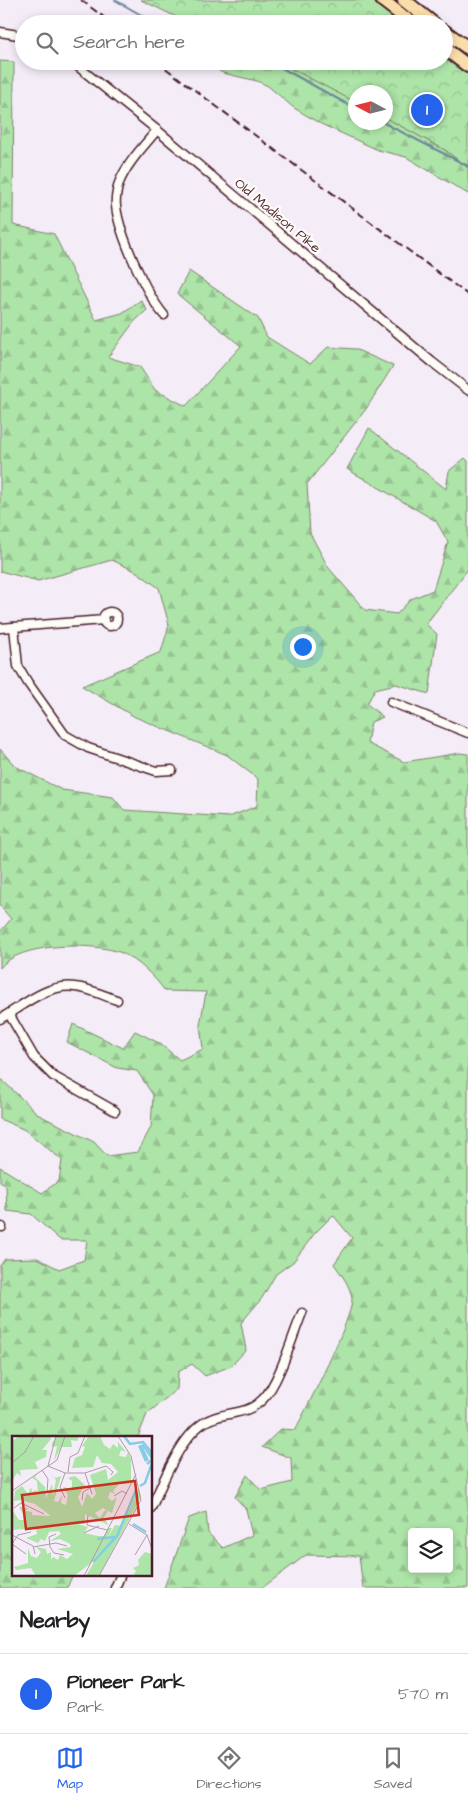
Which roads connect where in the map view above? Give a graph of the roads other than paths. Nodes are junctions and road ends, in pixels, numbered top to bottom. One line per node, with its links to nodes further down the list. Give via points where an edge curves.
1 (382, 0): 3 (main road)
2 (404, 0): 4 (main road)
3 (401, 15)
4 (423, 15)
5 (0, 32): 6 (street)
6 (15, 34)
7 (453, 37): 8 (main road)
8 (468, 48)
9 (453, 55): 10 (main road)
10 (468, 66)
11 (82, 70): 12 (street, Old Madison Pike)
12 (157, 130): 13 (street, via 123,175 115,198 118,219 131,252 154,303); 14 (street, Old Madison Pike)
13 (164, 315)
14 (468, 390)
15 (104, 620): 16 (street)
16 (14, 627): 17 (street); 20 (street, via 18,666 65,735 88,748 156,771)
17 (0, 628)
18 (391, 702): 19 (street)
19 (468, 733)
20 (172, 770)
21 (117, 1000): 22 (street, via 78,987 62,987 50,990)
22 (9, 1014): 23 (street); 24 (street, via 34,1057 53,1076)
23 (0, 1019)
24 (115, 1111)
25 (302, 1313): 26 (street, via 268,1394 247,1410 214,1417 196,1428 180,1450)
26 (152, 1506)
27 (120, 1576): 28 (street)
28 (115, 1588)

